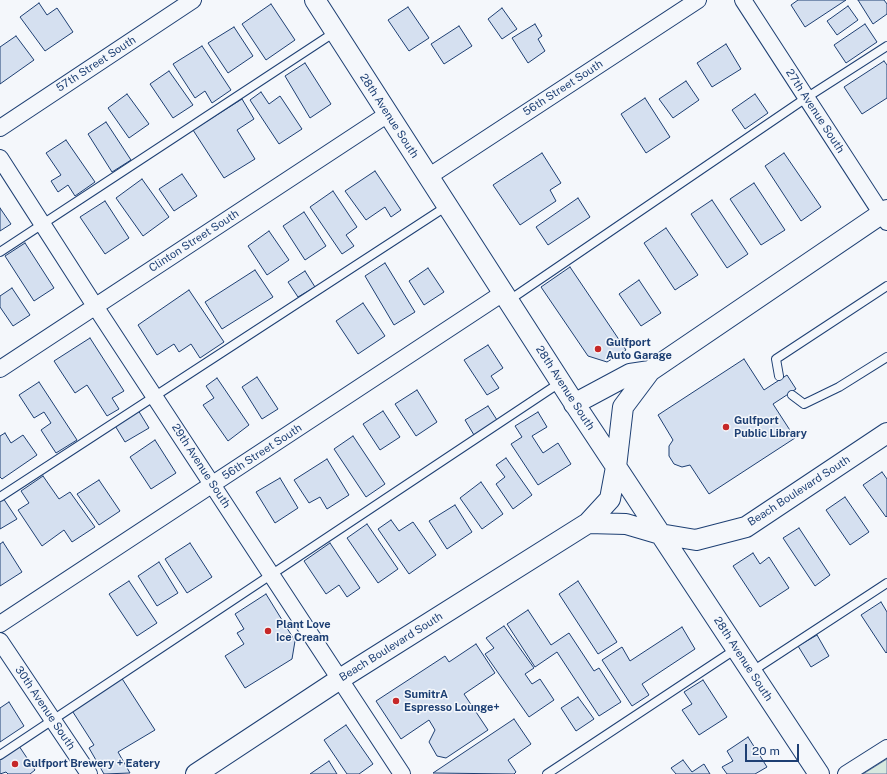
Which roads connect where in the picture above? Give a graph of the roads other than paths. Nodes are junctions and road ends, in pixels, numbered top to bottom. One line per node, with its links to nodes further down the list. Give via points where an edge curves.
1 (193, 0): 9 (street, 57th Street South)
2 (314, 0): 5 (street, 28th Avenue South)
3 (698, 0): 11 (street, 56th Street South)
4 (743, 0): 7 (street, 27th Avenue South)
5 (336, 32): 8 (street, 28th Avenue South); 14 (lane)
6 (887, 46): 7 (lane)
7 (806, 98): 13 (street, 27th Avenue South); 17 (lane)
8 (388, 114): 11 (street, 28th Avenue South); 18 (street, Clinton Street South)
9 (0, 128)
10 (0, 158): 14 (street, 29th Avenue South)
11 (428, 177): 12 (street, 28th Avenue South)
12 (447, 206): 17 (street, 28th Avenue South); 25 (lane)
13 (885, 215): 21 (street, Beach Boulevard South)
14 (42, 224): 15 (lane); 18 (street, 29th Avenue South)
15 (0, 252)
16 (887, 286): 22 (lane, via 776,359)
17 (506, 297): 23 (street, 28th Avenue South); 29 (street, 56th Street South)
18 (95, 306): 20 (street, Clinton Street South); 25 (street, 29th Avenue South)
19 (887, 357): 24 (lane, via 839,387 804,404)
20 (0, 369)
21 (650, 371): 26 (street, Beach Boulevard South, via 630,374); 28 (street, Beach Boulevard South, via 623,407)
22 (779, 376)
23 (561, 382): 26 (street, 28th Avenue South); 33 (lane)
24 (792, 395)
25 (155, 396): 29 (street, 29th Avenue South); 30 (lane)
26 (574, 404): 28 (street, 28th Avenue South)
27 (887, 434): 32 (street, Beach Boulevard South, via 746,527 696,540)
28 (616, 467): 31 (street, Beach Boulevard South, via 610,499); 32 (street, 28th Avenue South)
29 (213, 485): 33 (street, 29th Avenue South); 35 (street, 56th Street South)
30 (0, 497)
31 (588, 523): 32 (street, Beach Boulevard South, via 626,524); 39 (street, Beach Boulevard South)
32 (660, 534): 37 (street, 28th Avenue South)
33 (271, 574): 39 (street, 29th Avenue South); 40 (lane)
34 (887, 583): 38 (lane)
35 (0, 624)
36 (0, 641): 40 (street, 30th Avenue South)
37 (736, 649): 38 (street, 28th Avenue South); 46 (lane)
38 (751, 672): 47 (street, 28th Avenue South)
39 (340, 679): 44 (street, Beach Boulevard South); 45 (street, 29th Avenue South)
40 (53, 720): 42 (lane); 43 (street, 30th Avenue South)
41 (887, 748): 48 (street)
42 (0, 755)
43 (89, 774)
44 (196, 774)
45 (402, 774)
46 (547, 774)
47 (819, 774)
48 (846, 774)

